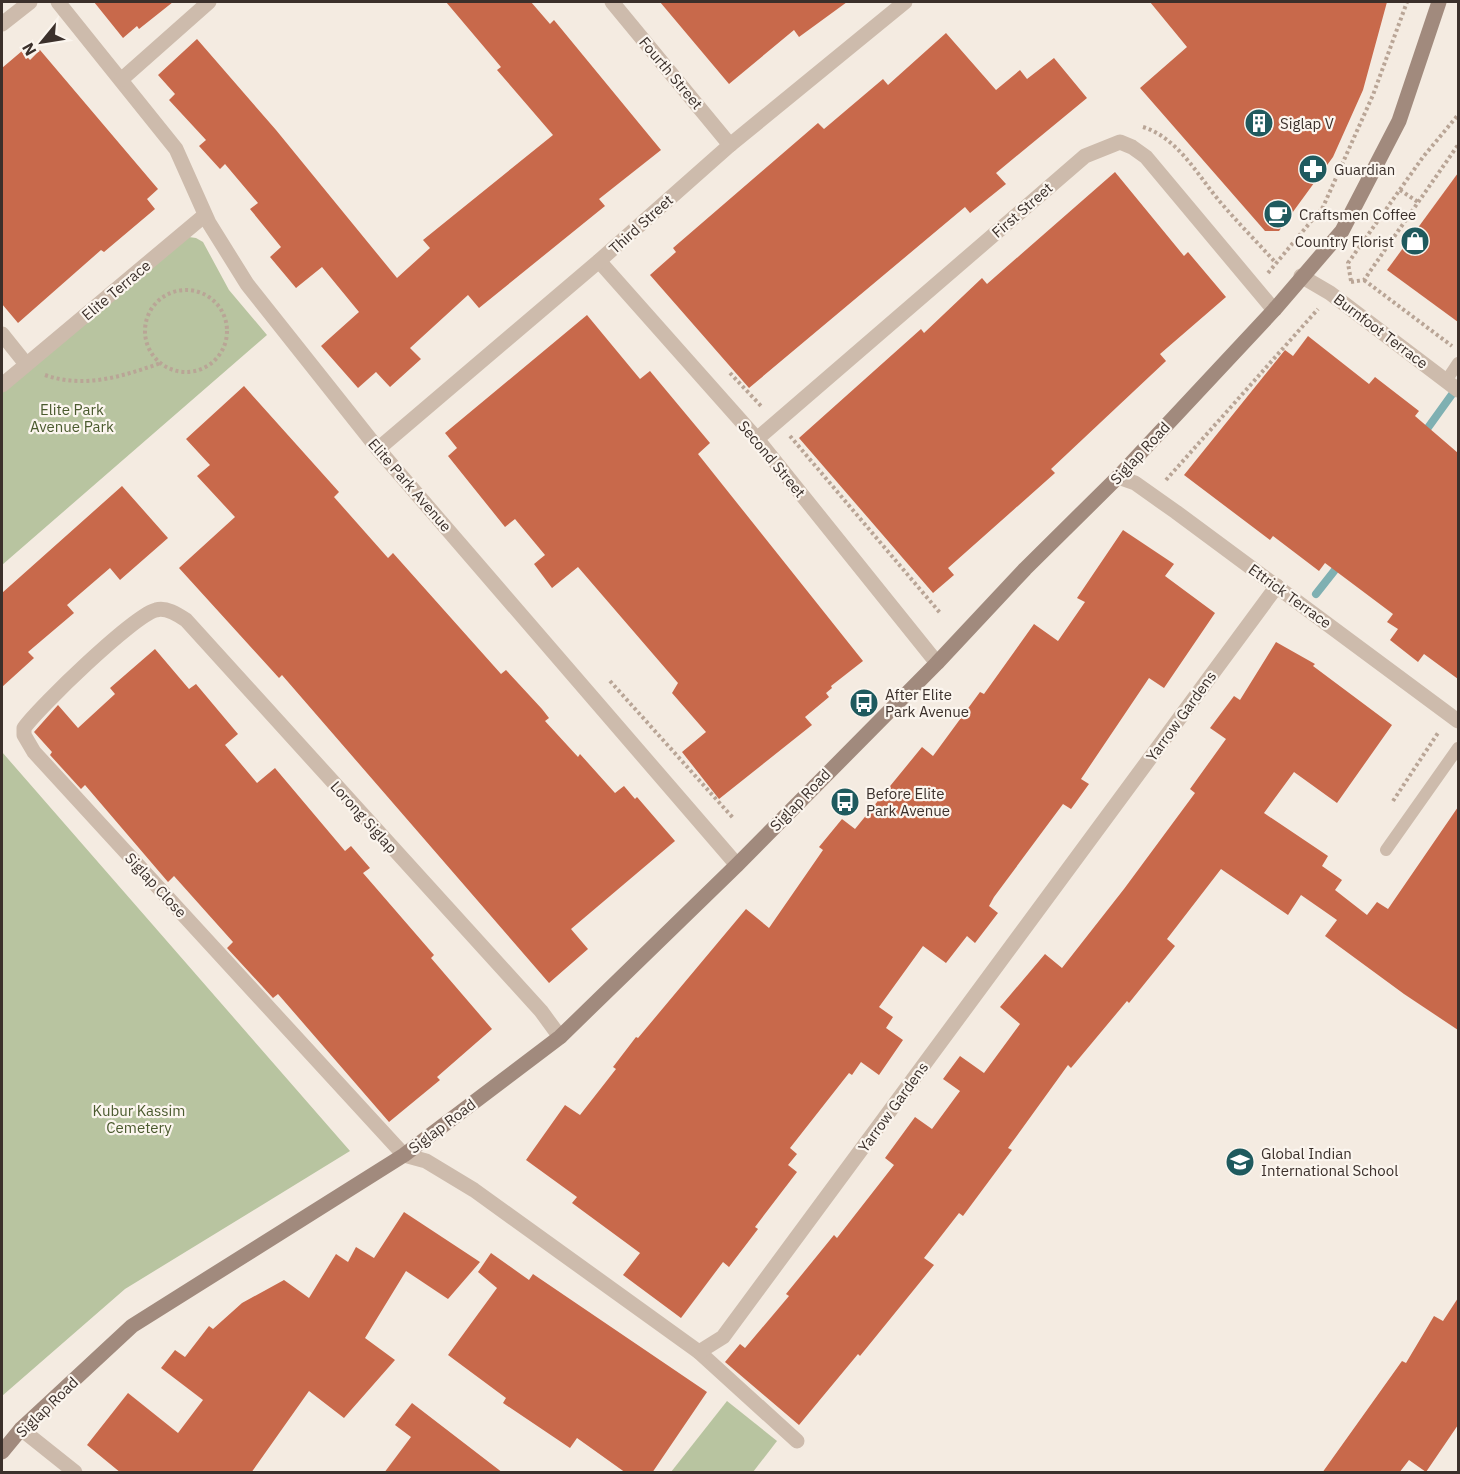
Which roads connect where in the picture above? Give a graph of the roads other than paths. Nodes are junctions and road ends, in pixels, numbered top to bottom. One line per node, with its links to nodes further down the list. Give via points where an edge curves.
1 (30, 2): 7 (street)
2 (58, 2): 8 (street, Elite Park Avenue)
3 (209, 2): 8 (street)
4 (612, 2): 9 (street, Fourth Street)
5 (905, 2): 9 (street, Third Street)
6 (1439, 2): 12 (main road, Siglap Road, via 1399,121 1342,231)
7 (2, 24)
8 (122, 79): 10 (street, Elite Park Avenue, via 176,149)
9 (730, 145): 11 (street, Third Street)
10 (205, 215): 16 (street, Elite Terrace); 21 (street, Elite Park Avenue, via 247,284)
11 (599, 261): 20 (street, Second Street); 21 (street, Third Street)
12 (1301, 276): 13 (main road, Siglap Road); 17 (street, Burnfoot Terrace, via 1330,293)
13 (1274, 310): 20 (street, First Street, via 1146,157 1120,142 1085,156); 22 (main road, Siglap Road)
14 (2, 334): 16 (street)
15 (1458, 363): 17 (lane)
16 (26, 364): 18 (street, Elite Terrace)
17 (1446, 381): 19 (street, Burnfoot Terrace)
18 (2, 385)
19 (1458, 390)
20 (757, 439): 25 (street, Second Street)
21 (378, 449): 29 (street, Elite Park Avenue)
22 (1118, 477): 23 (street, Ettrick Terrace, via 1135,483); 25 (main road, Siglap Road)
23 (1277, 586): 26 (street, Ettrick Terrace); 32 (street, Yarrow Gardens, via 723,1337)
24 (159, 609): 30 (street, Lorong Siglap, via 186,620 541,1011); 31 (street, Siglap Close, via 132,622 30,719 24,735 34,752)
25 (937, 663): 29 (main road, Siglap Road)
26 (1458, 721)
27 (1458, 748): 28 (lane)
28 (1386, 850)
29 (737, 865): 30 (main road, Siglap Road)
30 (560, 1037): 31 (main road, Siglap Road)
31 (404, 1155): 32 (street, via 426,1161 474,1190); 33 (main road, Siglap Road, via 132,1326)
32 (699, 1352): 34 (street)
33 (21, 1429): 35 (main road, Siglap Road); 36 (street)
34 (797, 1441)
35 (2, 1452)
36 (75, 1473)

